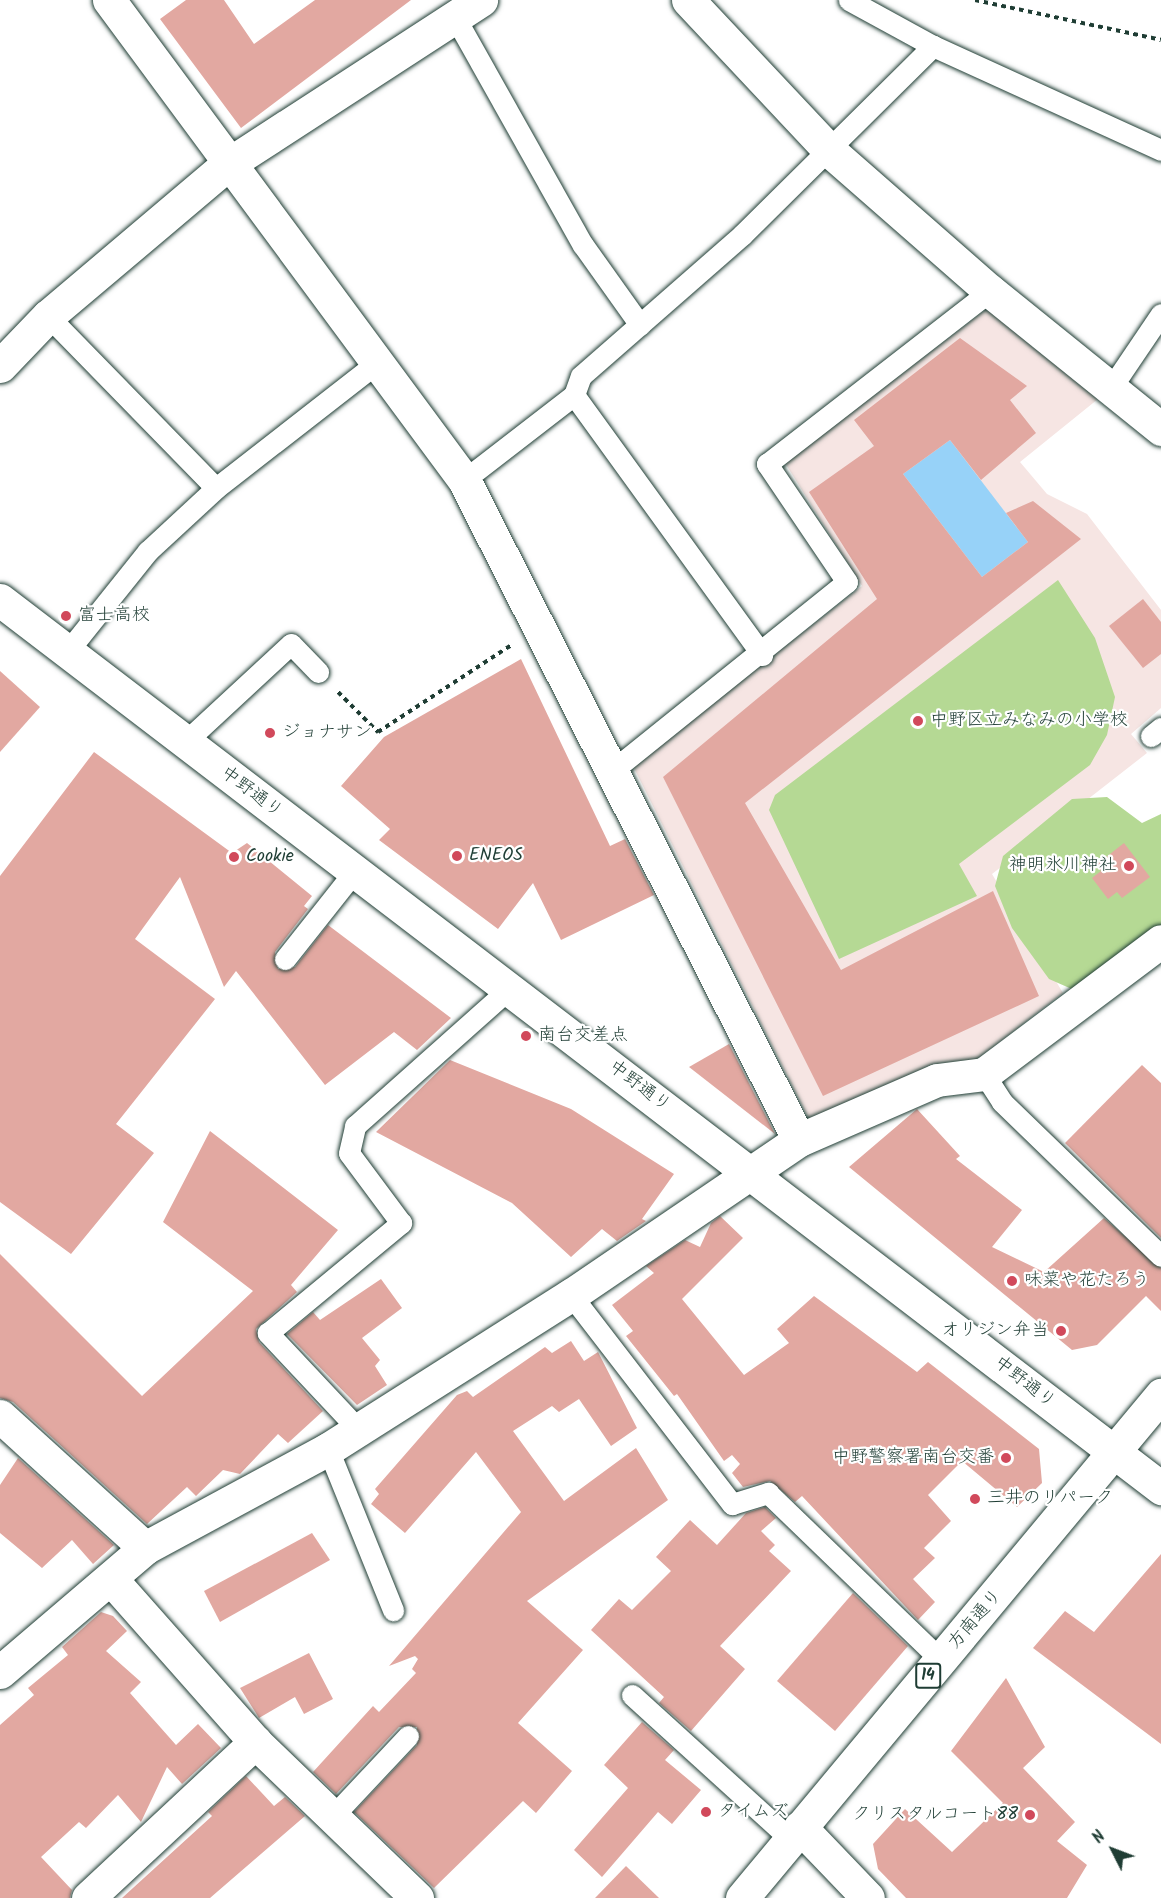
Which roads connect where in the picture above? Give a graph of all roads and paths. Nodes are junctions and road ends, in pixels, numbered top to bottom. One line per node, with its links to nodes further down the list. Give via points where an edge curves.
1 (110, 0): 10 (street)
2 (688, 0): 9 (street)
3 (849, 0): 7 (lane)
4 (975, 0): 6 (path)
5 (468, 10): 10 (street); 14 (lane, via 583,245)
6 (1161, 40)
7 (933, 46): 8 (lane); 9 (lane)
8 (1161, 150)
9 (830, 151): 11 (street); 14 (lane)
10 (227, 165): 13 (street); 15 (street)
11 (990, 291): 17 (street); 25 (lane, via 767,464 847,582)
12 (1161, 314): 17 (lane)
13 (48, 316): 16 (street); 21 (lane)
14 (640, 325): 18 (lane, via 581,376)
15 (374, 365): 20 (street); 21 (lane)
16 (0, 366)
17 (1111, 388): 19 (street)
18 (574, 395): 20 (lane); 25 (lane)
19 (1161, 429)
20 (464, 480): 23 (street)
21 (216, 488): 24 (lane, via 148,552)
22 (0, 600): 24 (street, 中野通り)
23 (541, 626): 26 (path, via 378,732); 28 (street)
24 (67, 652): 27 (street, 中野通り)
25 (762, 656): 28 (lane)
26 (318, 672): 27 (lane, via 291,644)
27 (185, 742): 29 (street, 中野通り)
28 (613, 770): 34 (street)
29 (354, 872): 31 (lane); 32 (street, 中野通り)
30 (1161, 941): 33 (street)
31 (285, 958)
32 (509, 989): 35 (street, 中野通り); 40 (lane, via 355,1126 350,1153 401,1223 268,1333)
33 (984, 1074): 34 (street, via 937,1080); 36 (lane, via 1002,1102)
34 (813, 1135): 35 (street)
35 (753, 1172): 37 (street); 42 (street, 中野通り)
36 (1161, 1256)
37 (571, 1295): 40 (street); 47 (lane, via 732,1504 768,1493)
38 (1161, 1395): 42 (street, 方南通り / 14)
39 (0, 1416): 44 (street)
40 (358, 1429): 41 (street)
41 (328, 1449): 44 (street); 46 (lane)
42 (1116, 1456): 43 (street, 中野通り); 47 (street, 方南通り / 14)
43 (1161, 1488)
44 (145, 1548): 45 (street)
45 (111, 1579): 48 (street); 51 (street)
46 (393, 1610)
47 (941, 1660): 53 (street, 方南通り / 14)
48 (0, 1671)
49 (632, 1695): 53 (lane)
50 (408, 1736): 52 (lane)
51 (255, 1742): 52 (street); 54 (street)
52 (332, 1817): 55 (street)
53 (795, 1833): 56 (street, 方南通り / 14); 57 (street)
54 (88, 1898)
55 (417, 1898)
56 (742, 1898)
57 (868, 1898)

